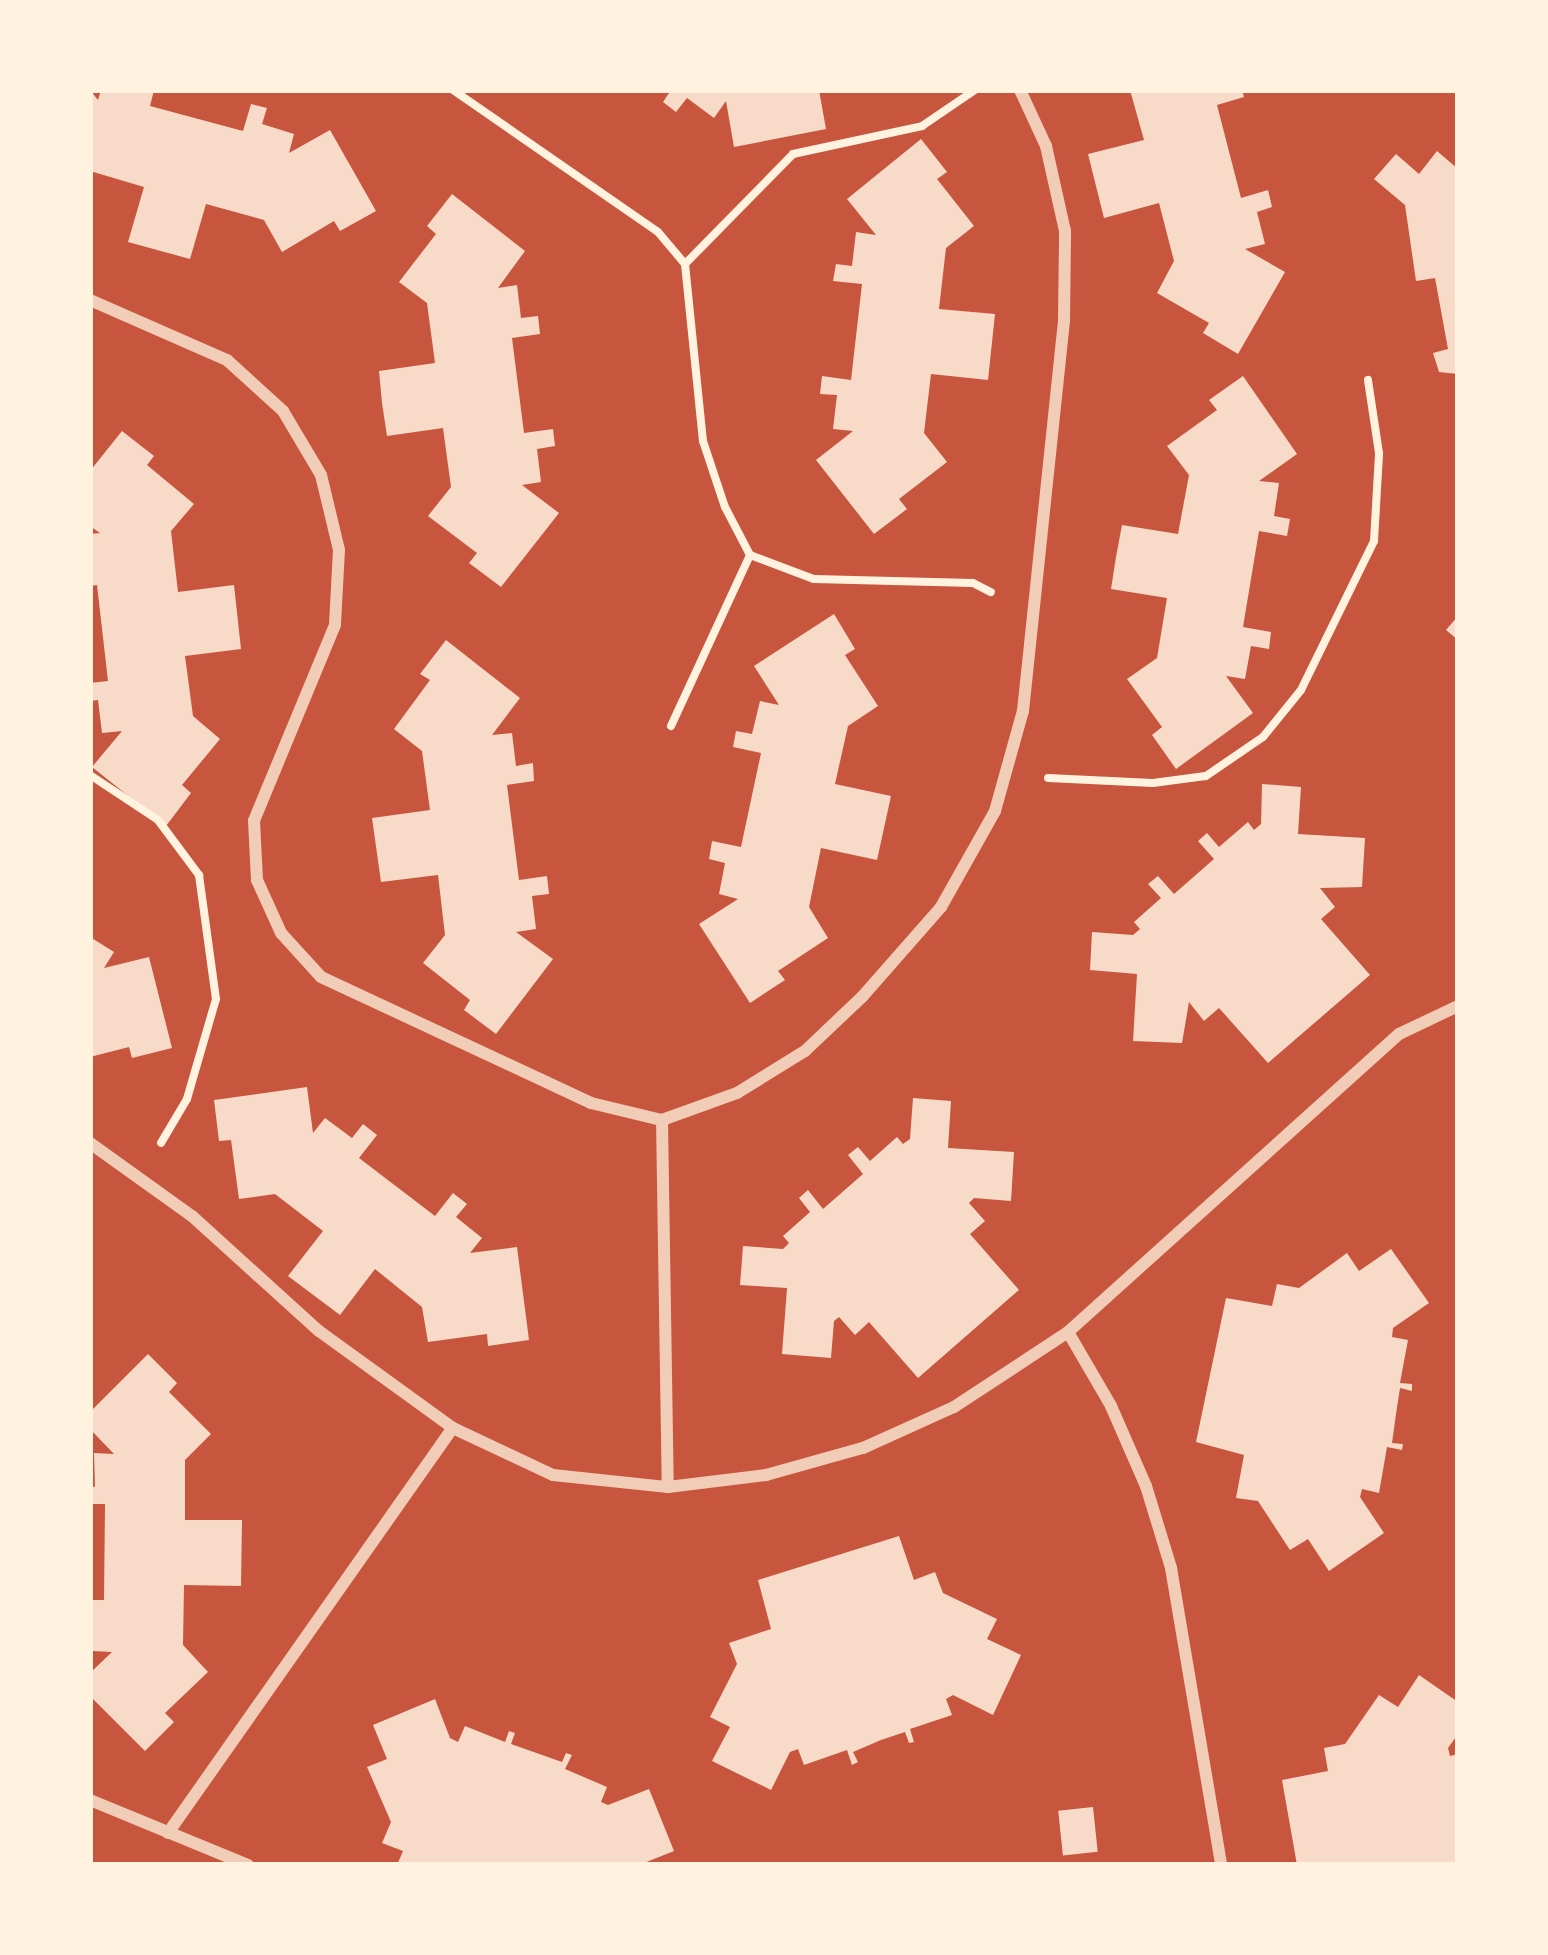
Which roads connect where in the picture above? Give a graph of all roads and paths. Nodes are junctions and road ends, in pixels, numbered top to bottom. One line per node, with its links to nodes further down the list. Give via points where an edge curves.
1 (453, 90): 4 (path, via 658,232)
2 (975, 90): 4 (path, via 922,126 793,154)
3 (1020, 90): 8 (street, via 1046,146 1065,231)
4 (685, 264): 7 (path, via 703,441)
5 (90, 300): 13 (street, via 227,360 283,411 322,476 339,550 335,625 254,821 257,880 281,933 321,977 591,1102)
6 (1368, 380): 11 (path, via 1379,453 1374,541 1330,640 1263,736 1206,776 1153,783)
7 (750, 555): 8 (path, via 814,579 973,583); 9 (path)
8 (1035, 616): 11 (street)
9 (670, 726)
10 (90, 776): 15 (path, via 158,820 200,875 216,999 187,1100)
11 (1005, 776): 13 (street, via 995,811 941,907 862,997 805,1051 737,1093)
12 (1458, 1006): 16 (street, via 1399,1034)
13 (662, 1120): 18 (street)
14 (90, 1143): 15 (street)
15 (140, 1178): 17 (street, via 319,1330)
16 (1068, 1332): 18 (street, via 954,1407 862,1448 766,1475); 22 (street, via 1129,1446 1171,1568)
17 (453, 1428): 18 (street, via 554,1475); 20 (street)
18 (668, 1487)
19 (90, 1800): 20 (street)
20 (168, 1833): 21 (street)
21 (248, 1865)
22 (1221, 1865)

